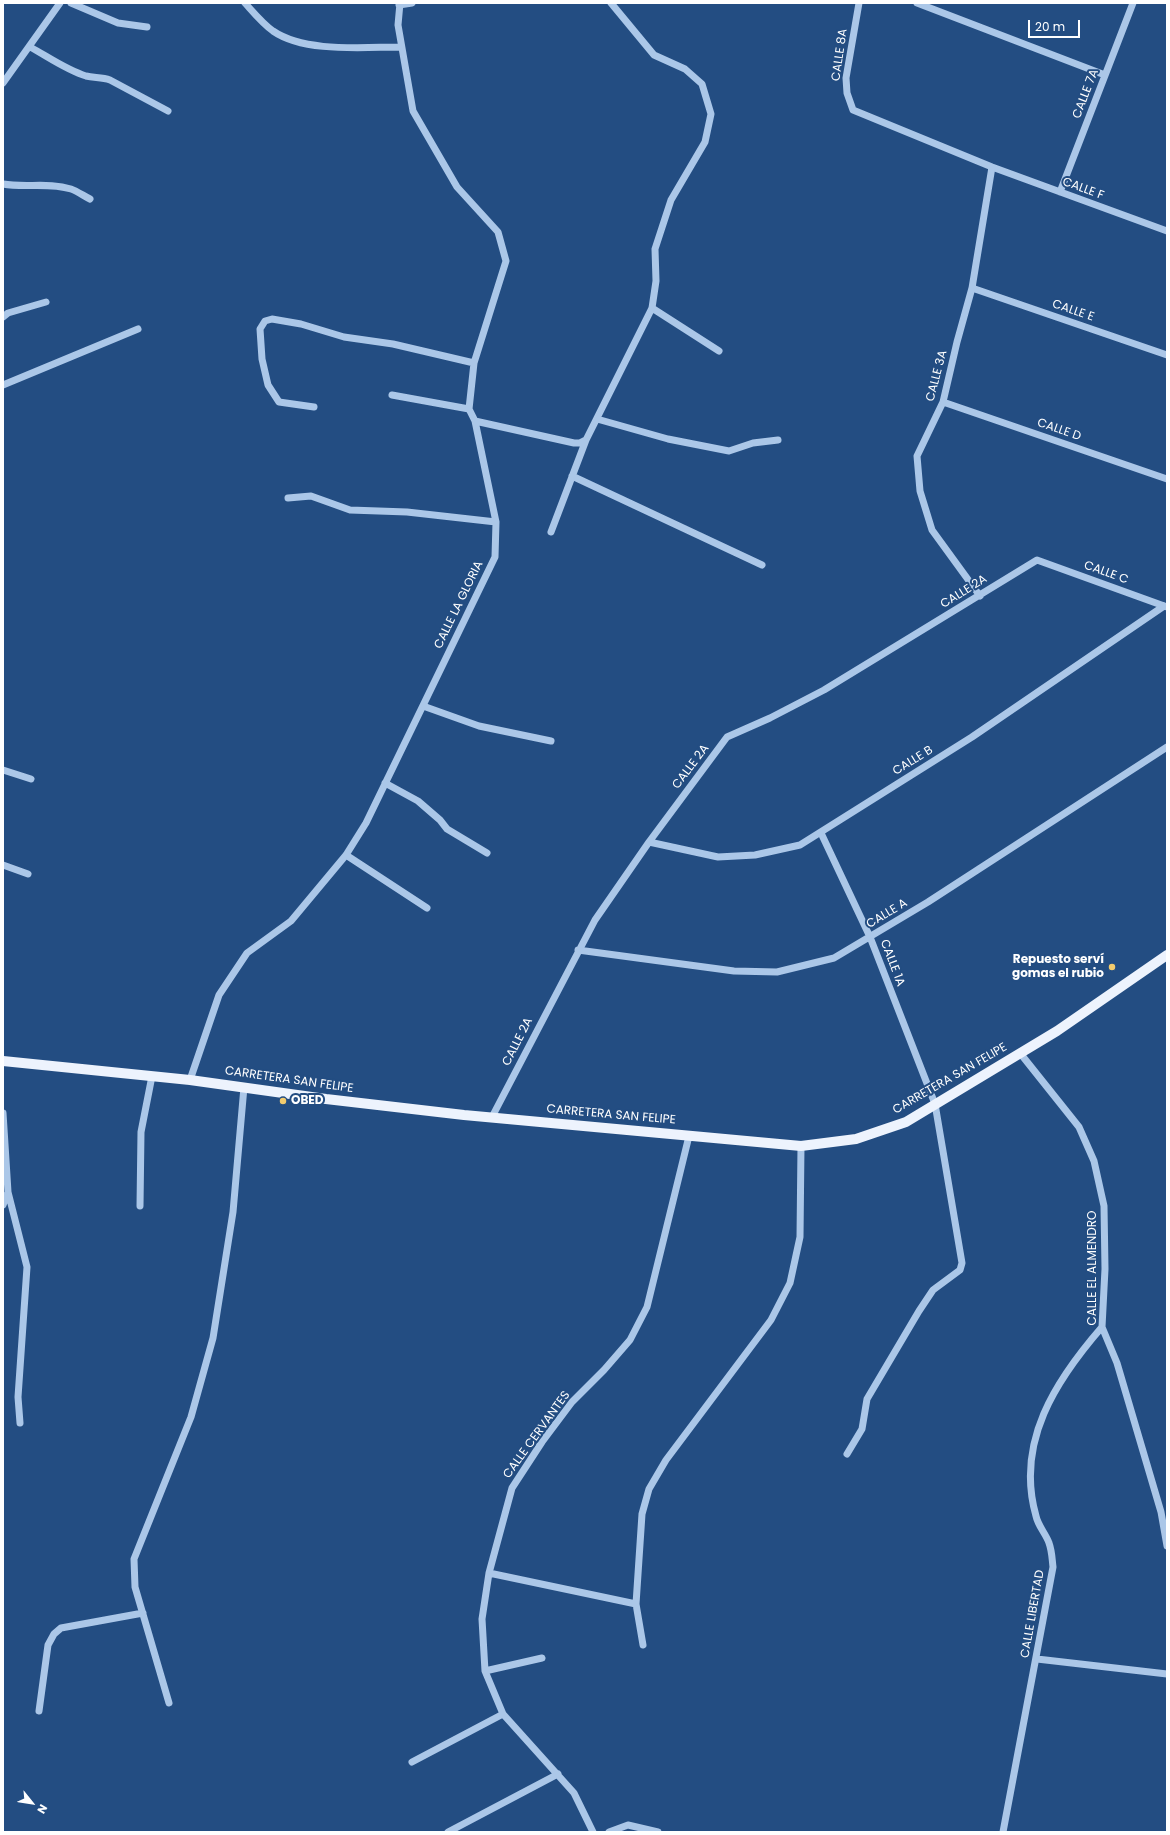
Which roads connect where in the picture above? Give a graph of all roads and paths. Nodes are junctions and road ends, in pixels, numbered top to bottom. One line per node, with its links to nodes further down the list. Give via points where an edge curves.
1 (60, 3): 11 (street)
2 (71, 3): 10 (street, via 118,23)
3 (245, 3): 12 (street, via 274,32 294,42 309,46)
4 (412, 3): 9 (street)
5 (611, 3): 24 (street, via 654,55 685,69 702,84 711,114 705,142 670,200 656,249 656,281)
6 (860, 3): 15 (street, CALLE 8A, via 846,78 847,93)
7 (917, 3): 13 (street)
8 (1133, 3): 13 (street, CALLE 7A)
9 (399, 4): 12 (street, via 398,25)
10 (147, 27)
11 (30, 47): 14 (street); 16 (street, via 75,72 110,80)
12 (402, 47): 29 (street, via 413,111 457,187 498,232 506,261)
13 (1105, 75): 19 (street, CALLE 7A)
14 (3, 83)
15 (853, 110): 17 (street, CALLE F)
16 (168, 111)
17 (992, 167): 19 (street, CALLE F); 22 (street, CALLE 3A)
18 (3, 184): 20 (street, via 21,187 62,187 72,189)
19 (1060, 192): 21 (street, CALLE F)
20 (90, 199)
21 (1167, 231)
22 (972, 288): 28 (street, CALLE E); 32 (street, CALLE 3A)
23 (46, 302): 25 (street, via 8,313)
24 (652, 308): 27 (street); 35 (street)
25 (3, 317)
26 (138, 329): 30 (street)
27 (719, 351)
28 (1167, 355)
29 (474, 363): 33 (street, via 393,344 344,337 301,324 272,319 265,321 260,329 262,359 268,384 279,402); 34 (street)
30 (3, 385)
31 (392, 395): 34 (street)
32 (943, 402): 40 (street, CALLE D); 46 (street, CALLE 3A, via 917,456 920,491 932,530)
33 (314, 406)
34 (469, 410): 36 (street, CALLE LA GLORIA)
35 (596, 419): 37 (street); 38 (street, via 668,439 730,451 753,443)
36 (475, 421): 37 (street, via 574,443); 42 (street, CALLE LA GLORIA)
37 (586, 440): 39 (street)
38 (778, 440)
39 (572, 476): 43 (street); 45 (street)
40 (1167, 479)
41 (288, 498): 42 (street, via 311,496 350,510 407,512)
42 (496, 522): 48 (street, CALLE LA GLORIA, via 495,557)
43 (551, 532)
44 (1037, 560): 46 (street, CALLE 2A); 47 (street, CALLE C)
45 (762, 565)
46 (980, 596): 55 (street, CALLE 2A, via 824,690 727,737)
47 (1166, 606): 54 (street, CALLE B, via 972,737)
48 (423, 706): 49 (street, via 479,726); 53 (street, CALLE LA GLORIA)
49 (551, 741)
50 (1167, 747): 61 (street, CALLE A)
51 (3, 770): 52 (street)
52 (31, 779)
53 (385, 783): 56 (street, via 418,801 447,829); 57 (street, CALLE LA GLORIA, via 366,823)
54 (821, 833): 55 (street, CALLE B, via 800,845 755,855 718,858); 61 (street, CALLE 1A)
55 (649, 842): 62 (street, CALLE 2A, via 595,920)
56 (487, 853)
57 (346, 855): 60 (street); 67 (street, CALLE LA GLORIA, via 291,921 248,953 219,995)
58 (3, 865): 59 (street)
59 (28, 874)
60 (427, 908)
61 (870, 937): 62 (street, CALLE A, via 834,958 777,972 734,971); 69 (street, CALLE 1A)
62 (578, 950): 71 (street, CALLE 2A)
63 (1167, 955): 64 (main road, CARRETERA SAN FELIPE)
64 (1020, 1053): 69 (main road, CARRETERA SAN FELIPE); 77 (street, CALLE EL ALMENDRO, via 1078,1127 1094,1161 1104,1206 1106,1269)
65 (3, 1060): 66 (main road, CARRETERA SAN FELIPE)
66 (152, 1076): 67 (main road, CARRETERA SAN FELIPE); 76 (street, via 142,1132)
67 (190, 1080): 68 (main road, CARRETERA SAN FELIPE)
68 (244, 1087): 71 (main road, CARRETERA SAN FELIPE); 83 (street, via 233,1212 213,1338 191,1418 134,1559 135,1587)
69 (935, 1104): 73 (main road, CARRETERA SAN FELIPE, via 906,1122 856,1139); 79 (street, CALLE 1A, via 962,1263 960,1270 933,1290 919,1311 867,1399 862,1429)
70 (3, 1113): 74 (street)
71 (492, 1117): 72 (main road, CARRETERA SAN FELIPE)
72 (689, 1136): 73 (main road, CARRETERA SAN FELIPE); 81 (street, CALLE CERVANTES, via 647,1307 630,1340 572,1402 512,1488)
73 (801, 1146): 82 (street, via 800,1238 790,1283 771,1320 666,1460 649,1489 642,1514)
74 (8, 1192): 75 (street); 78 (street, via 26,1267 18,1397)
75 (3, 1205)
76 (140, 1206)
77 (1102, 1327): 80 (street, CALLE EL ALMENDRO, via 1120,1370 1161,1512); 86 (street, CALLE LIBERTAD, via 1081,1351 1060,1382 1041,1415 1033,1446 1030,1484 1036,1517 1049,1543 1054,1567)
78 (20, 1423)
79 (847, 1454)
80 (1167, 1546)
81 (489, 1573): 82 (street); 87 (street, CALLE CERVANTES, via 482,1618)
82 (636, 1604): 84 (street)
83 (143, 1613): 89 (street); 90 (street, via 61,1628 54,1634 46,1654)
84 (643, 1645)
85 (542, 1658): 87 (street)
86 (1037, 1658): 88 (street); 98 (street, CALLE LIBERTAD)
87 (484, 1671): 91 (street, CALLE CERVANTES)
88 (1167, 1674)
89 (169, 1704)
90 (39, 1711)
91 (503, 1714): 92 (street); 93 (street, CALLE CERVANTES)
92 (412, 1762)
93 (558, 1774): 94 (street); 95 (street, CALLE CERVANTES, via 574,1793)
94 (448, 1832)
95 (593, 1832)
96 (609, 1832): 97 (street, via 628,1825)
97 (658, 1832)
98 (1003, 1832)

